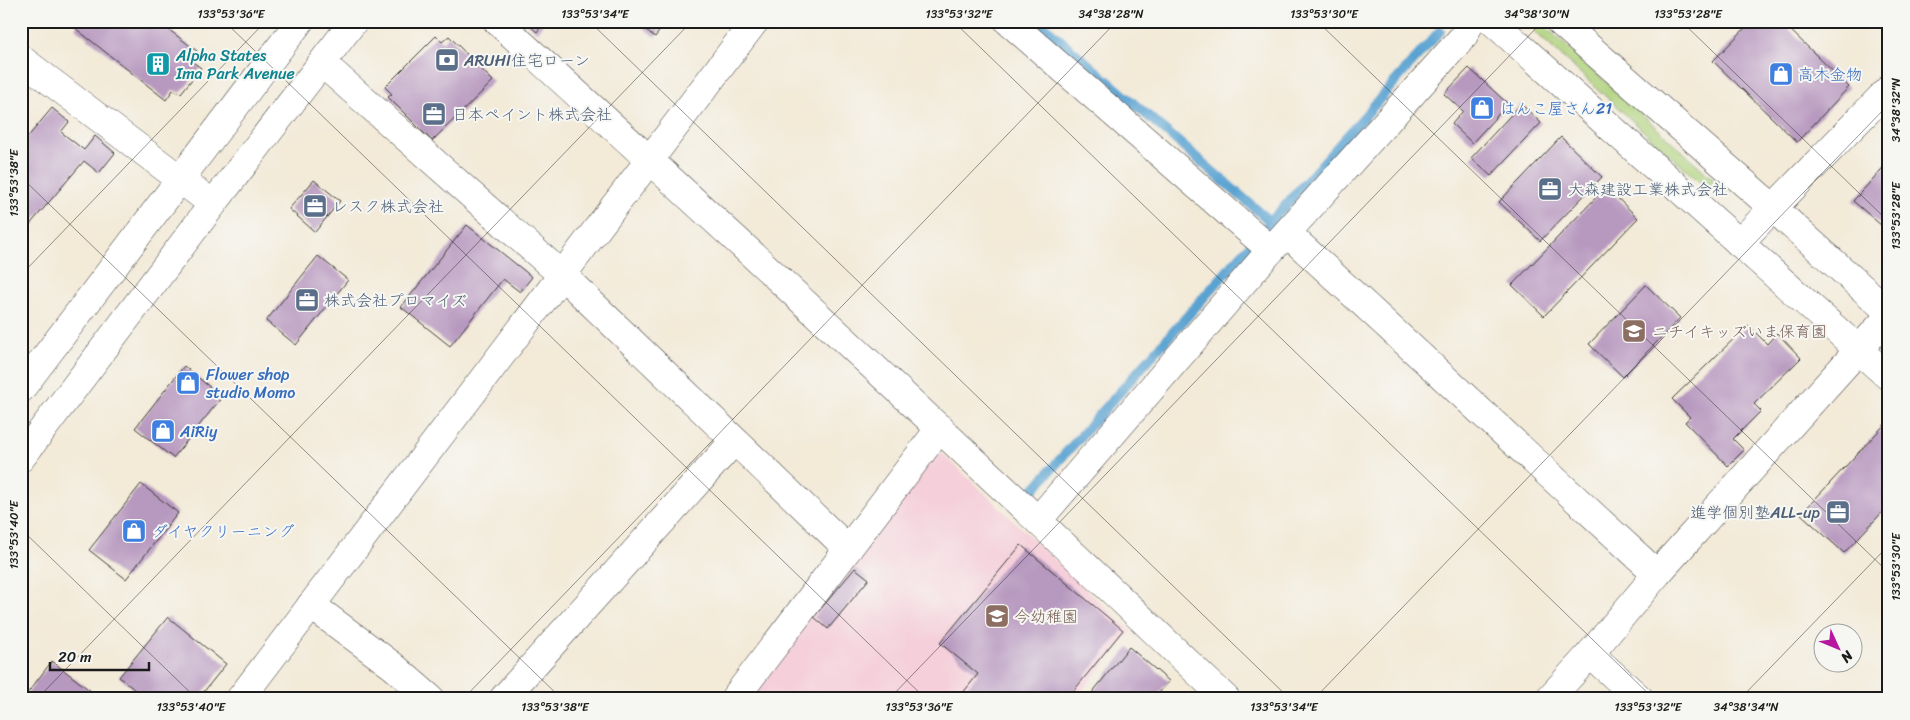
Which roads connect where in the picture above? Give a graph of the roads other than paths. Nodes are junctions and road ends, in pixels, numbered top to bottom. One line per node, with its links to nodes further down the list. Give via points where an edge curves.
1 (300, 21): 13 (street)
2 (354, 21): 10 (street)
3 (497, 21): 12 (street)
4 (755, 21): 12 (street)
5 (1008, 21): 16 (street)
6 (1471, 21): 16 (street, via 1463,37)
7 (1492, 21): 17 (street)
8 (1560, 21): 15 (street)
9 (21, 59): 13 (street)
10 (322, 63): 14 (street); 18 (street)
11 (1889, 90): 15 (street)
12 (650, 160): 18 (street); 23 (street)
13 (180, 180): 14 (street); 22 (street)
14 (213, 204): 25 (street)
15 (1773, 208): 17 (street); 19 (street)
16 (1268, 239): 26 (street); 28 (street)
17 (1739, 243): 20 (street)
18 (562, 275): 24 (street); 29 (street)
19 (1889, 314): 20 (street)
20 (1858, 350): 21 (street); 28 (street)
21 (1889, 377)
22 (21, 389)
23 (940, 428): 26 (street); 27 (street)
24 (734, 441): 27 (street); 33 (street)
25 (21, 458)
26 (1038, 520): 35 (street)
27 (848, 549): 34 (street)
28 (1657, 574): 30 (street)
29 (311, 605): 31 (street); 32 (street, via 393,666)
30 (1590, 654): 36 (street); 37 (street)
31 (240, 699)
32 (430, 699)
33 (503, 699)
34 (734, 699)
35 (1226, 699)
36 (1549, 699)
37 (1640, 699)

